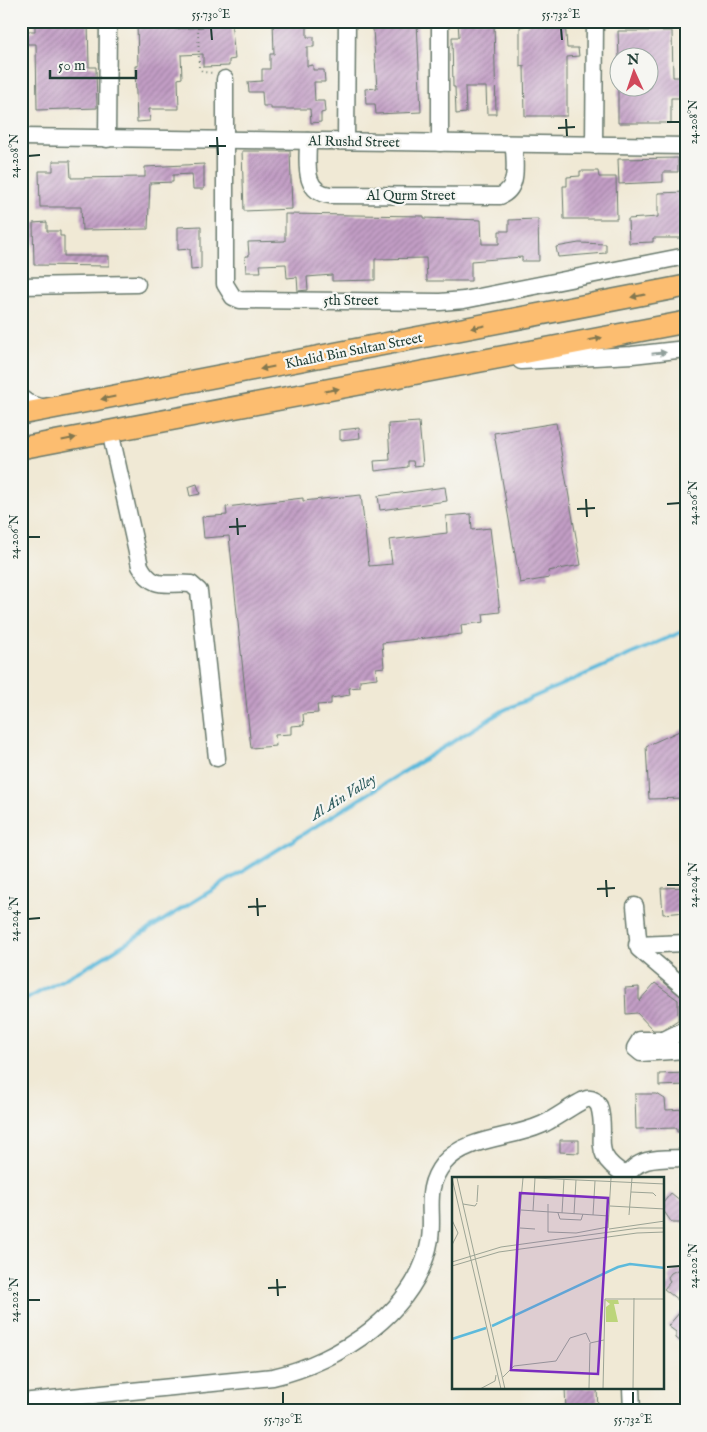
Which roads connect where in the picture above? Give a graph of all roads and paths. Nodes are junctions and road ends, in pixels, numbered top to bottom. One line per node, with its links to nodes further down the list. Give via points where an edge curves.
1 (108, 21): 8 (street)
2 (198, 21): 6 (path, via 199,68 206,73 224,73)
3 (347, 21): 11 (street)
4 (440, 21): 12 (street)
5 (595, 21): 14 (street)
6 (225, 79): 9 (street, 5th Street)
7 (21, 137): 8 (street, Al Rushd Street)
8 (107, 139): 9 (street, Al Rushd Street)
9 (225, 140): 10 (street, Al Rushd Street); 16 (street, 5th Street, via 225,284 233,297 240,300 448,301)
10 (308, 141): 11 (street, Al Rushd Street); 13 (street, Al Qurm Street, via 311,185 316,191 330,195 500,196 514,184)
11 (346, 141): 12 (street, Al Rushd Street)
12 (440, 144): 13 (street, Al Rushd Street)
13 (514, 145): 14 (street, Al Rushd Street)
14 (594, 145): 15 (street, Al Rushd Street)
15 (686, 146)
16 (686, 256)
17 (137, 284): 18 (street)
18 (21, 286)
19 (686, 286): 24 (main road, Khalid Bin Sultan Street, one-way to 24)
20 (686, 322): 22 (main road, one-way to 20)
21 (686, 349): 22 (street, one-way to 21)
22 (471, 364): 26 (main road, one-way to 22)
23 (21, 398): 24 (street)
24 (47, 409): 25 (main road, Khalid Bin Sultan Street)
25 (21, 414)
26 (110, 431): 27 (main road, one-way to 26); 28 (street, via 140,566 154,581 166,585 190,584 199,591)
27 (21, 448)
28 (217, 758)
29 (635, 906): 31 (street)
30 (686, 943): 31 (street)
31 (637, 945): 32 (street, via 641,952)
32 (686, 989)
33 (686, 1029): 34 (street, via 664,1040 640,1040 635,1045 641,1053)
34 (686, 1050)
35 (686, 1158): 36 (street, via 648,1159 632,1168)
36 (626, 1177): 38 (street, via 605,1159 600,1106 592,1099 585,1099 534,1129 466,1146 445,1162 431,1189 430,1240 416,1275 384,1318 356,1342 333,1356 308,1367 264,1378)
37 (631, 1390): 39 (street)
38 (21, 1402)
39 (632, 1411)

